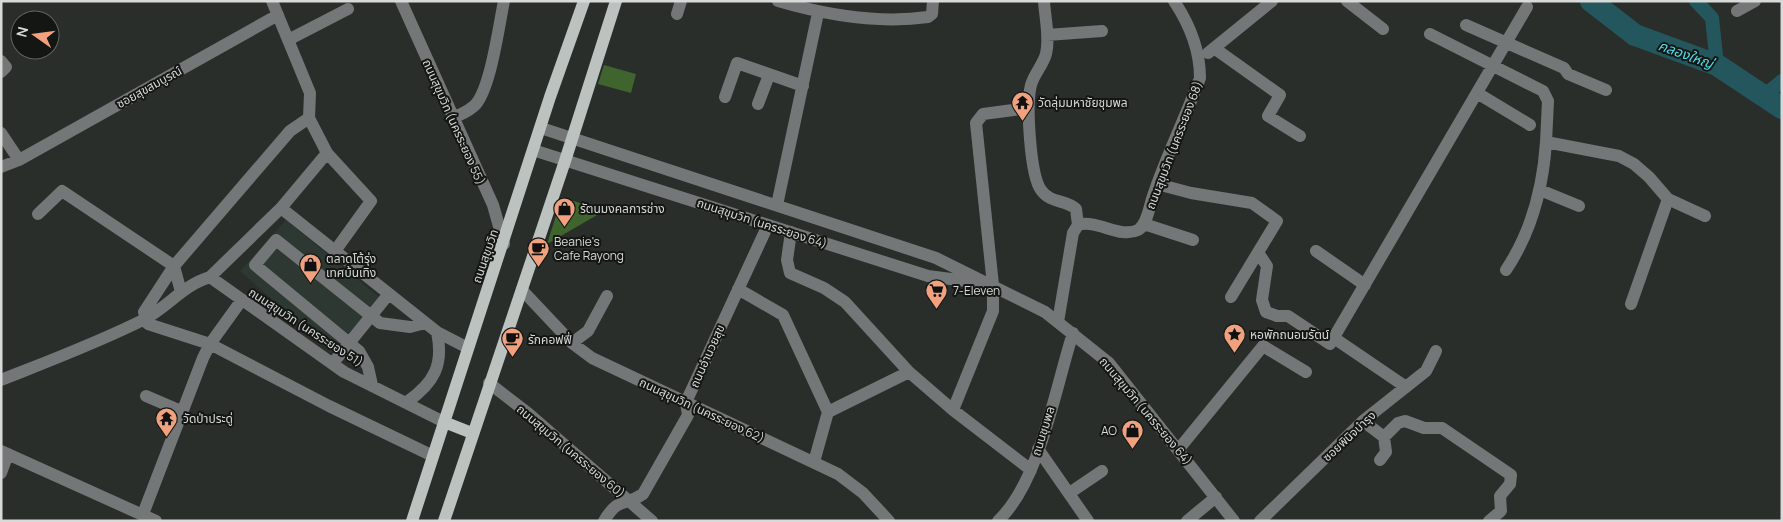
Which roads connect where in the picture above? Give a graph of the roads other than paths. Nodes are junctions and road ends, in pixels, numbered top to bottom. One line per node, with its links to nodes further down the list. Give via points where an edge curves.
1 (272, 1): 19 (street)
2 (401, 1): 40 (street, ถนนสุขุมวิท (นครระยอง 55))
3 (504, 1): 40 (street, via 480,96 470,110)
4 (584, 1): 42 (main road, ถนนสุขุมวิท)
5 (616, 1): 45 (main road)
6 (681, 1): 18 (street)
7 (778, 1): 17 (street)
8 (933, 1): 17 (street, via 932,14 922,18)
9 (1044, 1): 24 (street)
10 (1272, 1): 27 (street)
11 (1347, 1): 21 (street)
12 (1755, 1): 16 (street)
13 (1175, 2): 28 (street, ถนนสุขุมวิท (นครระยอง 68))
14 (1527, 7): 26 (street)
15 (348, 9): 25 (street)
16 (1737, 11)
17 (818, 13): 33 (street)
18 (677, 14)
19 (278, 15): 25 (street); 49 (street, ซอยสุขสมบูรณ์)
20 (1466, 25): 26 (street)
21 (1383, 29)
22 (1102, 30): 24 (street)
23 (1430, 34): 30 (street)
24 (1047, 35): 38 (street, via 1046,54 1032,84)
25 (288, 40): 39 (street, via 310,93)
26 (1506, 42): 30 (street); 34 (street)
27 (1214, 48): 28 (street); 44 (street, via 1280,95 1268,116)
28 (1200, 59): 52 (street, ถนนสุขุมวิท (นครระยอง 68), via 1200,78)
29 (1, 61): 31 (street, via 6,67)
30 (1492, 67): 35 (street); 46 (street, via 1543,91 1548,101)
31 (1, 72)
32 (769, 75): 33 (street); 36 (street, via 737,63); 37 (street)
33 (803, 86): 55 (street)
34 (1606, 90)
35 (1476, 93): 41 (street); 73 (street)
36 (724, 97)
37 (758, 104)
38 (1028, 108): 62 (street, via 1036,182 1051,200 1071,204 1076,209); 72 (street, via 983,114 976,123)
39 (308, 118): 48 (street); 69 (street, via 290,131)
40 (453, 118): 65 (street, ถนนสุขุมวิท (นครระยอง 55), via 493,205)
41 (1530, 125)
42 (540, 128): 45 (street, ถนนสุขุมวิท (นครระยอง 64)); 47 (main road, ถนนสุขุมวิท)
43 (1, 133): 49 (street)
44 (1300, 136)
45 (571, 138): 50 (main road); 55 (street, ถนนสุขุมวิท (นครระยอง 64))
46 (1546, 142): 53 (street); 54 (street, via 1619,156 1649,177)
47 (533, 150): 50 (street, ถนนสุขุมวิท (นครระยอง 64)); 65 (main road, ถนนสุขุมวิท)
48 (327, 153): 57 (street); 66 (street, via 372,201)
49 (19, 160): 51 (street, ซอยสุขสมบูรณ์)
50 (565, 160): 61 (street, ถนนสุขุมวิท (นครระยอง 64)); 75 (main road)
51 (1, 167)
52 (1157, 184): 60 (street, ถนนสุขุมวิท (นครระยอง 68)); 68 (street, via 1252,203 1277,221)
53 (1540, 190): 56 (street); 70 (street, via 1524,238)
54 (1668, 199): 59 (street); 81 (street)
55 (777, 205): 72 (street, ถนนสุขุมวิท (นครระยอง 64), via 936,258)
56 (1579, 206)
57 (282, 208): 66 (street); 71 (street)
58 (38, 214): 69 (street, via 62,191)
59 (1705, 216)
60 (1144, 224): 62 (street, ถนนสุขุมวิท (นครระยอง 68), via 1138,230 1128,232 1086,223); 64 (street)
61 (768, 225): 63 (street, ถนนสุขุมวิท (นครระยอง 64)); 74 (street, ถนนอำนวยสุข)
62 (1078, 225): 83 (street, via 1073,233)
63 (791, 232): 72 (street, ถนนสุขุมวิท (นครระยอง 64), via 928,276); 93 (street, via 787,260 790,273 824,288 845,302)
64 (1193, 240)
65 (504, 244): 90 (main road, ถนนสุขุมวิท)
66 (335, 251): 77 (street)
67 (1316, 251): 73 (street)
68 (1259, 254): 79 (street); 87 (street, via 1266,266 1262,300 1266,312 1288,316 1330,344)
69 (174, 266): 76 (street); 82 (street, via 144,312)
70 (1506, 270)
71 (210, 277): 76 (street); 80 (street, ถนนสุขุมวิท (นครระยอง 51))
72 (993, 285): 83 (street, ถนนสุขุมวิท (นครระยอง 64)); 102 (street, via 993,311)
73 (1365, 285): 87 (street)
74 (738, 289): 101 (street, ถนนอำนวยสุข); 104 (street, via 783,315)
75 (522, 290): 88 (street, ถนนสุขุมวิท (นครระยอง 62)); 96 (main road)
76 (181, 292): 82 (street)
77 (388, 294): 84 (street); 92 (street)
78 (607, 296): 88 (street, via 588,330)
79 (1231, 297)
80 (241, 301): 89 (street); 92 (street, ถนนสุขุมวิท (นครระยอง 51))
81 (1631, 304)
82 (144, 319): 89 (street, via 148,324); 95 (street)
83 (1058, 322): 86 (street, ถนนสุขุมวิท (นครระยอง 64))
84 (425, 323): 85 (street); 97 (street, via 410,328 380,323 276,240 255,265 358,351 368,367)
85 (437, 332): 90 (street); 100 (street, via 441,351 438,367 421,392)
86 (1073, 333): 109 (street, ถนนชุมพล); 110 (street, ถนนสุขุมวิท (นครระยอง 64), via 1109,363)
87 (1334, 338): 98 (street)
88 (572, 343): 101 (street, ถนนสุขุมวิท (นครระยอง 62), via 592,358)
89 (210, 344): 103 (street); 112 (street)
90 (468, 348): 106 (main road, ถนนสุขุมวิท)
91 (1436, 351): 98 (street, ซอยพินิจบำรุง, via 1426,371)
92 (333, 363): 97 (street, ถนนสุขุมวิท (นครระยอง 51))
93 (909, 372): 102 (street); 104 (street)
94 (1306, 372): 110 (street, via 1263,346)
95 (1, 380)
96 (489, 383): 107 (main road); 120 (street, ถนนสุขุมวิท (นครระยอง 60))
97 (372, 385): 100 (street, ถนนสุขุมวิท (นครระยอง 51))
98 (1406, 387): 105 (street, ซอยพินิจบำรุง)
99 (146, 396): 103 (street)
100 (407, 402): 106 (street, ถนนสุขุมวิท (นครระยอง 51))
101 (686, 402): 114 (street, ถนนสุขุมวิท (นครระยอง 62)); 120 (street, ถนนอำนวยสุข, via 688,415 643,494)
102 (953, 410): 115 (street)
103 (181, 411): 121 (street)
104 (828, 412): 114 (street)
105 (1363, 421): 108 (street); 132 (street, ซอยพินิจบำรุง)
106 (444, 422): 107 (main road, ถนนสุขุมวิท (นครระยอง 51)); 112 (main road, ถนนสุขุมวิท)
107 (472, 433): 124 (main road)
108 (1384, 436): 113 (street, via 1386,452); 133 (street, via 1405,421 1424,428 1442,428 1511,475 1510,484 1500,496 1501,511)
109 (1038, 449): 115 (street, ถนนชุมพล); 118 (street)
110 (1178, 450): 119 (street, ถนนสุขุมวิท (นครระยอง 64))
111 (4, 453): 117 (street); 121 (street)
112 (433, 456): 123 (main road, ถนนสุขุมวิท)
113 (1380, 460)
114 (814, 462): 127 (street, ถนนสุขุมวิท (นครระยอง 62), via 857,487)
115 (1031, 470): 128 (street, ถนนชุมพล, via 1015,502)
116 (1102, 471): 118 (street)
117 (1, 473)
118 (1070, 492): 129 (street)
119 (1216, 497): 130 (street); 131 (street, ถนนสุขุมวิท (นครระยอง 64))
120 (629, 499): 125 (street, ถนนอำนวยสุข, via 612,507); 126 (street, ถนนสุขุมวิท (นครระยอง 60))
121 (143, 514): 122 (street)
122 (156, 521)
123 (412, 521)
124 (444, 521)
125 (604, 521)
126 (652, 521)
127 (889, 521)
128 (998, 521)
129 (1088, 521)
130 (1187, 521)
131 (1234, 521)
132 (1260, 521)
133 (1489, 521)

